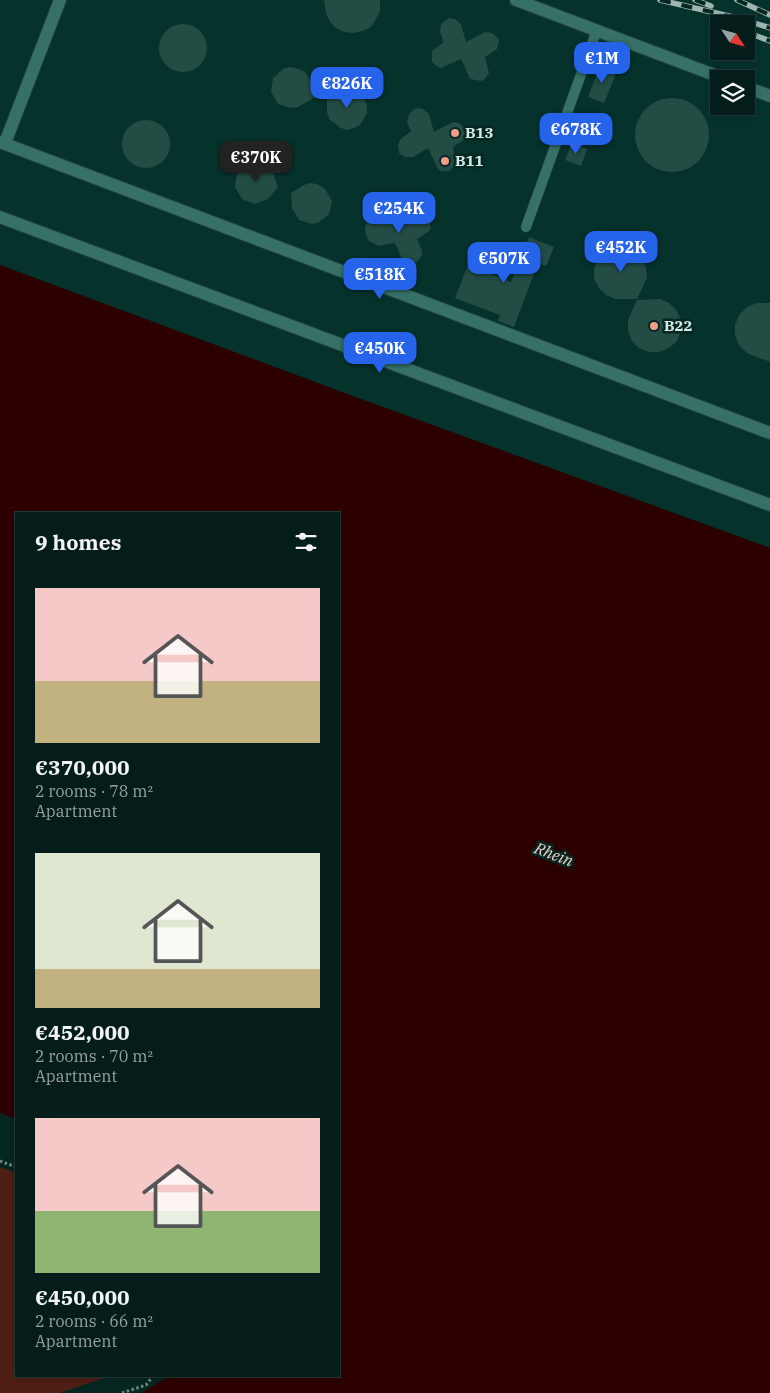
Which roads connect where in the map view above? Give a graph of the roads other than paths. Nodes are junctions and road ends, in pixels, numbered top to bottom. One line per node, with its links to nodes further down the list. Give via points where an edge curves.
1 (60, 0): 7 (street)
2 (516, 0): 3 (street)
3 (597, 30): 4 (street); 9 (lane)
4 (710, 73)
5 (755, 90): 6 (street)
6 (770, 96)
7 (2, 143): 10 (street)
8 (0, 217): 11 (street)
9 (526, 227)
10 (770, 433)
11 (770, 505)

